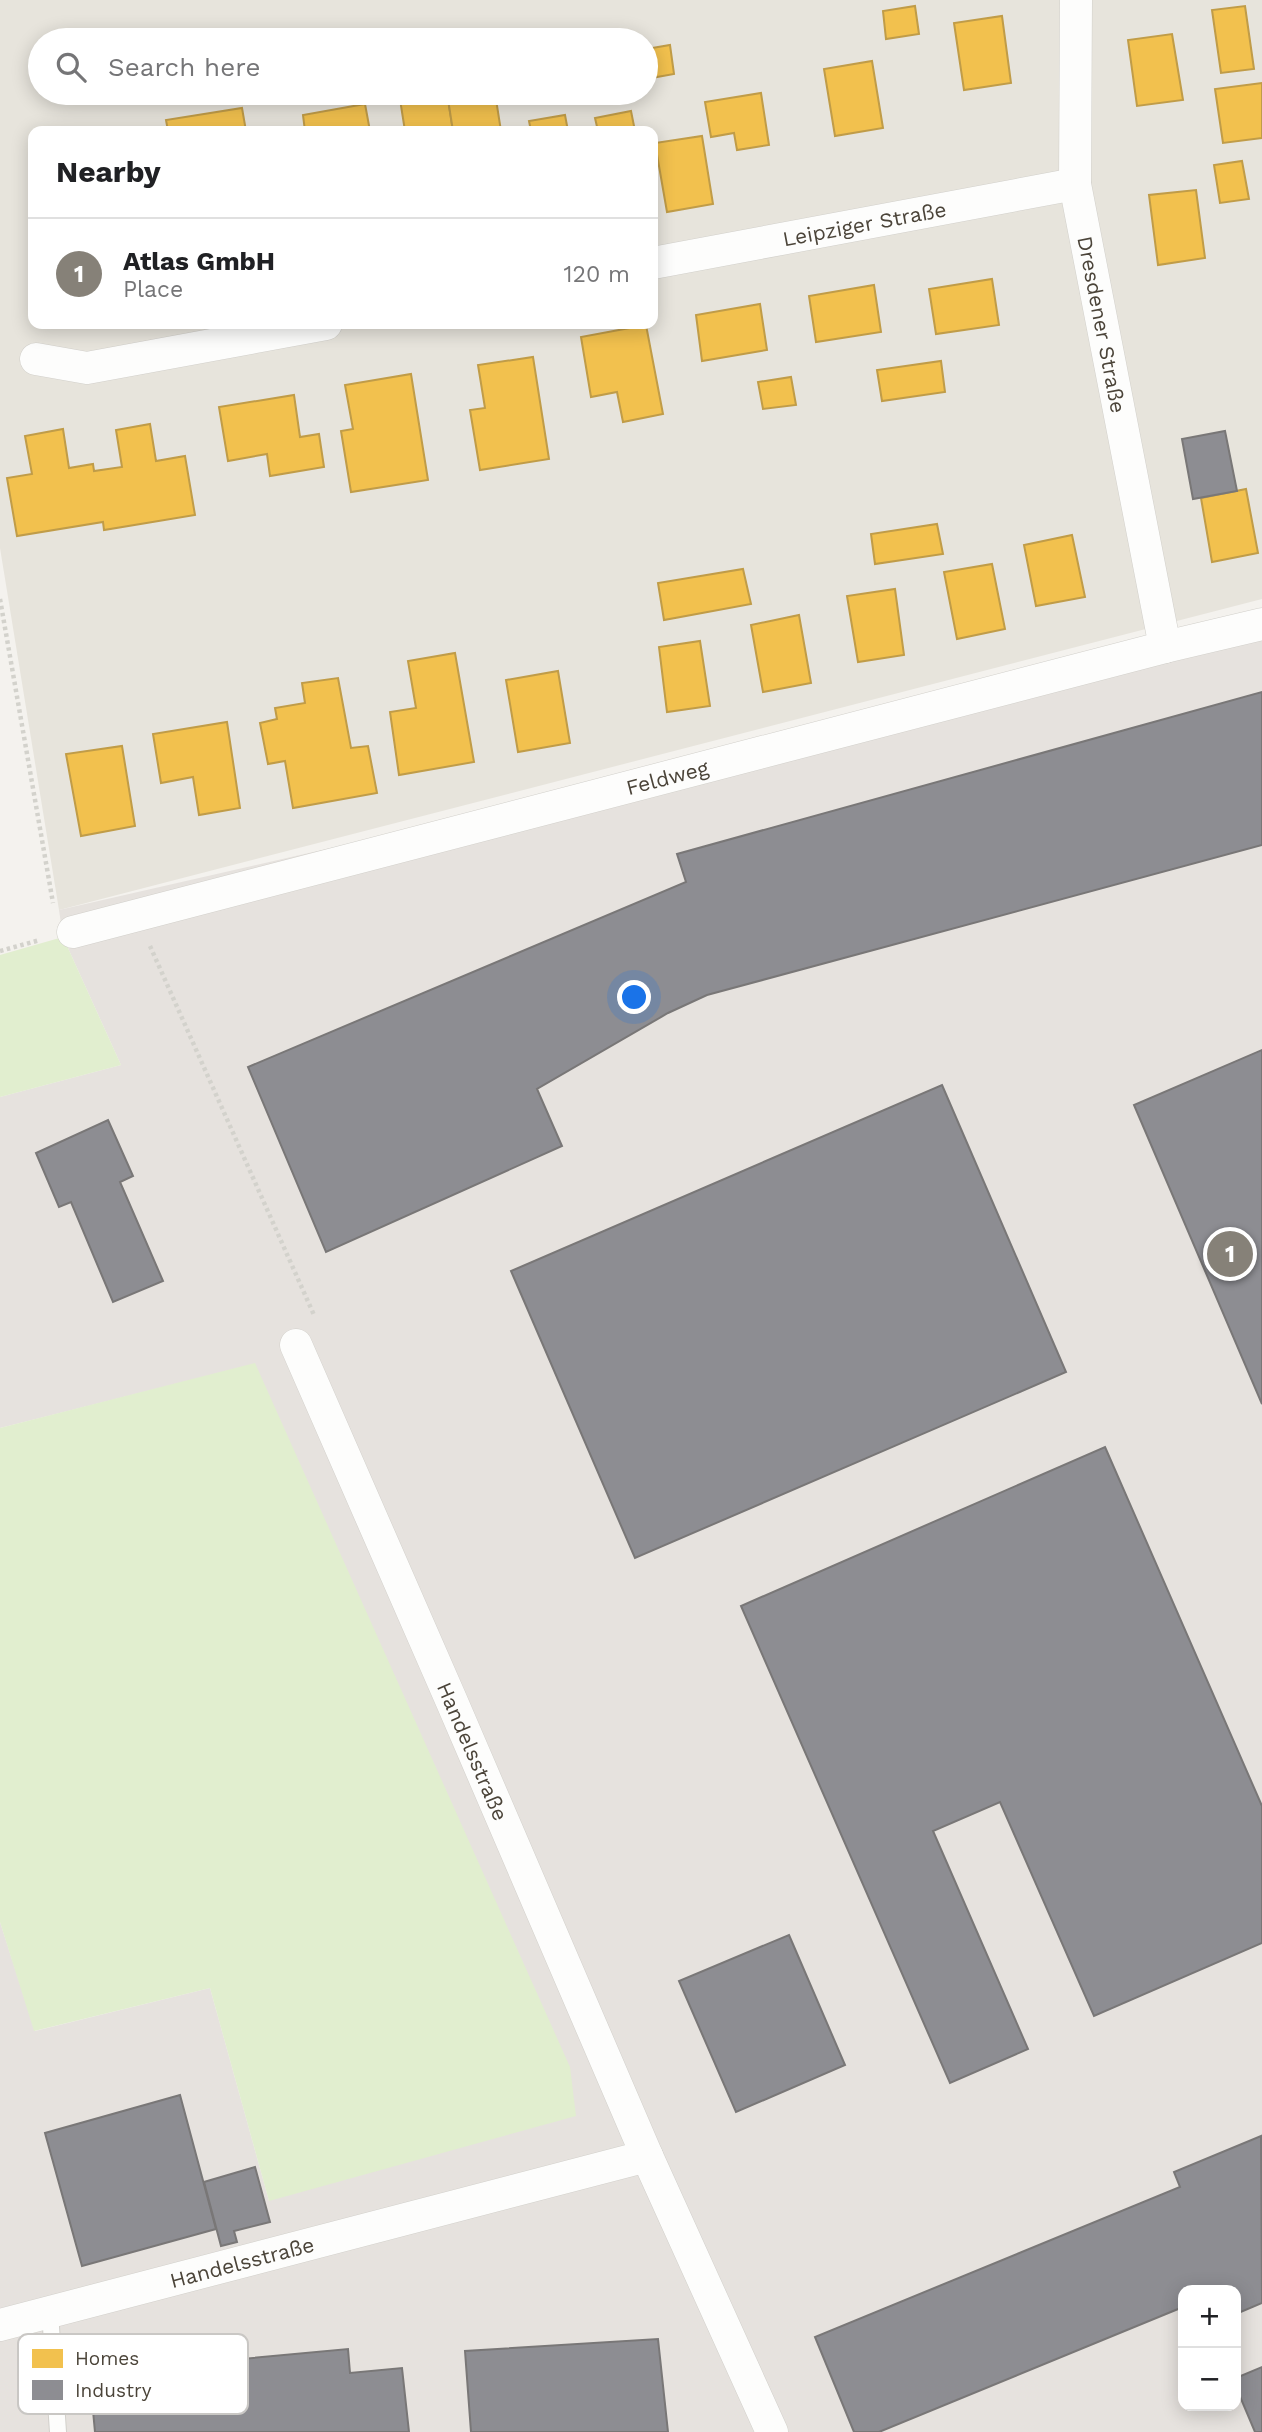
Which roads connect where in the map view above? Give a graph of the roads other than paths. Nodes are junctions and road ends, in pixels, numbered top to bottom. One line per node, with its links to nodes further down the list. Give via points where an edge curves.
1 (1076, 0): 2 (street, Dresdener Straße)
2 (1075, 184): 3 (street, Leipziger Straße); 7 (street, Dresdener Straße)
3 (658, 262)
4 (299, 329): 5 (street, via 87,368)
5 (36, 359)
6 (1262, 624): 7 (street, Feldweg)
7 (1166, 647): 8 (street, Feldweg)
8 (66, 933)
9 (296, 1345): 10 (street, Handelsstraße)
10 (647, 2156): 11 (street, Handelsstraße); 16 (street, Handelsstraße)
11 (50, 2312): 12 (street, Handelsstraße); 13 (lane)
12 (0, 2326)
13 (51, 2334)
14 (57, 2414): 15 (lane)
15 (58, 2432)
16 (772, 2432)

